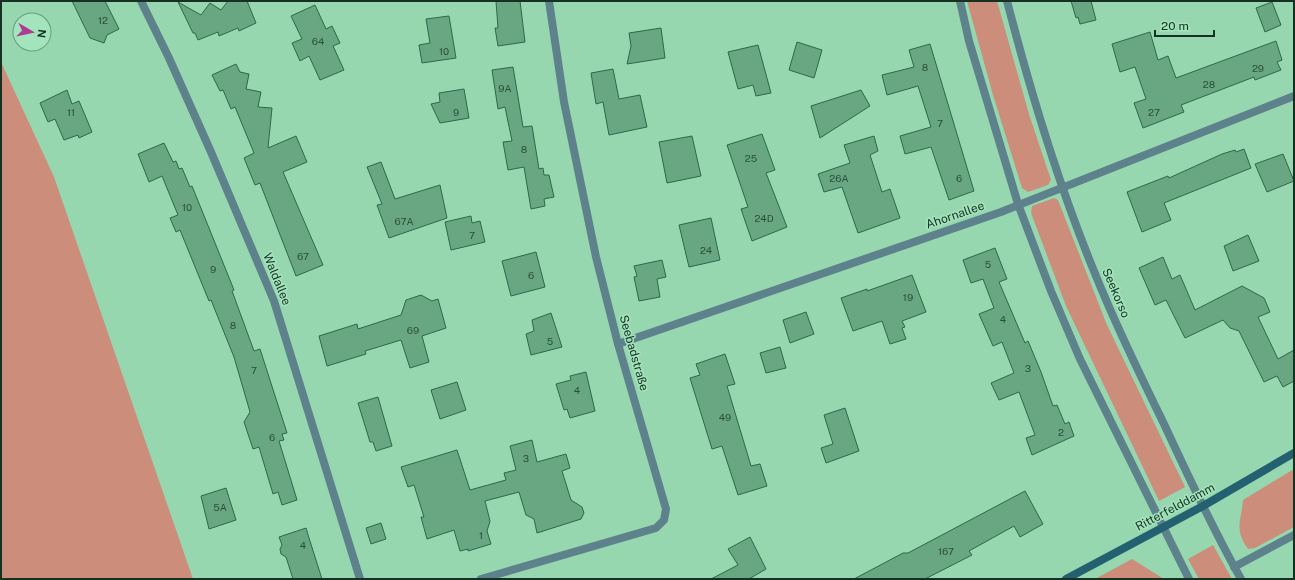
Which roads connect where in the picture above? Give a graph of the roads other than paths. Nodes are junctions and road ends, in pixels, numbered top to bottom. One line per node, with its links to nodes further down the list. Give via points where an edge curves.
1 (140, 1): 14 (street, Waldallee, via 202,130 274,301)
2 (549, 1): 8 (street, Seebadstraße, via 564,102 596,257)
3 (960, 1): 7 (street, via 969,41)
4 (1007, 1): 6 (street, Seekorso, via 1040,121)
5 (1294, 96): 6 (street, Ahornallee)
6 (1062, 188): 7 (street, Ahornallee); 10 (street, Seekorso, via 1095,275 1121,334)
7 (1018, 204): 8 (street, Ahornallee); 11 (street, via 1080,358)
8 (618, 344): 15 (street, Seebadstraße, via 666,509 664,520 656,528)
9 (1294, 453): 10 (main road, Ritterfelddamm)
10 (1203, 506): 11 (main road, Ritterfelddamm); 13 (street, Seekorso)
11 (1163, 528): 16 (main road, Ritterfelddamm); 17 (street)
12 (1294, 535): 13 (street)
13 (1234, 568): 18 (street, Seekorso)
14 (360, 579)
15 (481, 579)
16 (1066, 579)
17 (1189, 579)
18 (1241, 579)

